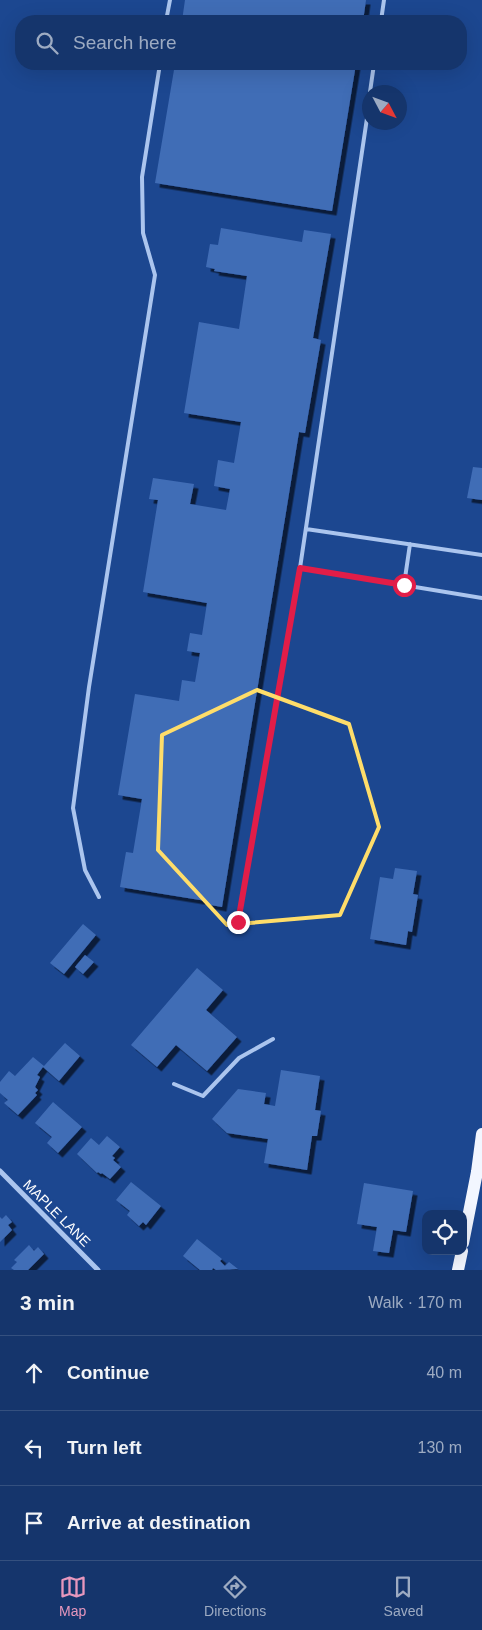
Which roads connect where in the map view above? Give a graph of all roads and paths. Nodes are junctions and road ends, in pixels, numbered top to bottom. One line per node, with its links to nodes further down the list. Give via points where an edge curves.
1 (170, 0): 3 (lane)
2 (384, 0): 4 (lane)
3 (167, 15)
4 (382, 15)
5 (159, 70): 15 (lane, via 142,177 143,233 155,275 90,678 73,808 85,870)
6 (373, 70): 7 (lane)
7 (371, 85)
8 (365, 130): 9 (lane)
9 (306, 529): 10 (lane); 12 (lane)
10 (410, 544): 11 (lane); 13 (lane)
11 (482, 555)
12 (300, 568): 13 (lane); 16 (lane)
13 (404, 585): 14 (lane)
14 (482, 598)
15 (99, 897)
16 (238, 922)
17 (272, 1039): 18 (lane, via 239,1058 203,1096)
18 (174, 1084)
19 (482, 1134): 21 (main road)
20 (0, 1171): 23 (street, MAPLE LANE)
21 (467, 1223)
22 (461, 1255): 24 (main road)
23 (98, 1270)
24 (458, 1270)

